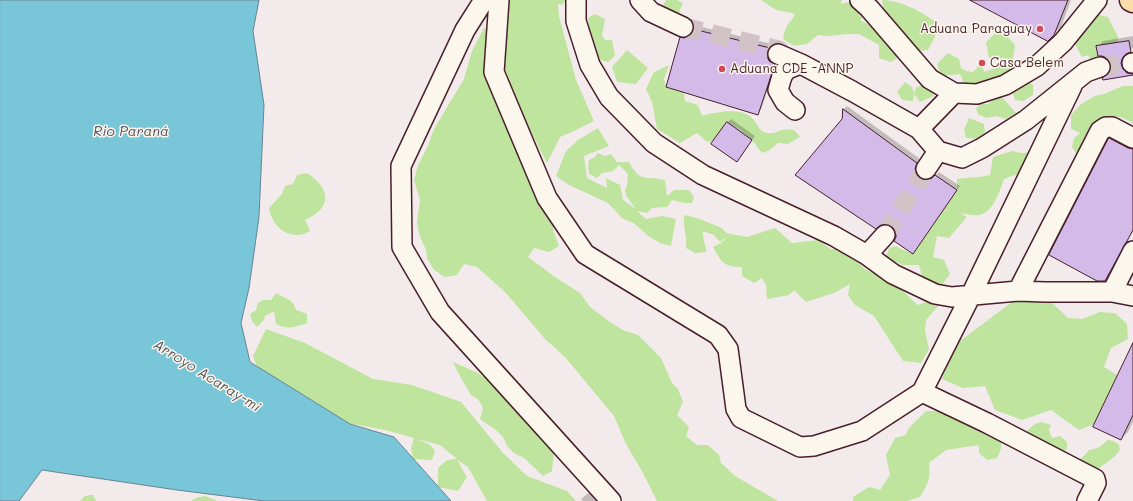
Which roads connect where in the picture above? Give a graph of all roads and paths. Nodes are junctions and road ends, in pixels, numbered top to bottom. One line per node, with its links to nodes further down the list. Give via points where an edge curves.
1 (484, 0): 26 (lane, via 465,30 401,166 402,247 440,312)
2 (499, 0): 25 (lane, via 494,72 547,198 585,254 718,335 728,349 736,409 741,418 800,447 814,446 862,431)
3 (576, 0): 20 (lane, via 576,21 590,65 609,97 654,143 703,175 834,236)
4 (640, 0): 7 (lane, via 651,12)
5 (860, 0): 12 (lane, via 930,78)
6 (1097, 0): 12 (lane, via 1063,42 1037,66 1002,86 977,94)
7 (683, 27)
8 (778, 54): 9 (lane)
9 (801, 64): 13 (lane, via 785,71 778,90 785,102); 14 (lane)
10 (1100, 67): 11 (lane, via 1086,72)
11 (1074, 83): 16 (lane, via 1026,120 962,158); 23 (lane)
12 (954, 93): 14 (lane)
13 (795, 110)
14 (919, 129): 16 (lane)
15 (1133, 138): 21 (lane, via 1112,127 1106,127 1100,132)
16 (938, 151): 17 (lane)
17 (926, 169)
18 (885, 235): 20 (lane)
19 (1133, 251): 22 (lane)
20 (867, 255): 23 (lane, via 892,274 935,294 952,297)
21 (1018, 291): 22 (lane); 23 (lane)
22 (1112, 292): 24 (lane)
23 (971, 295): 25 (lane)
24 (1133, 296)
25 (922, 392): 27 (lane, via 1094,479 1096,483)
26 (611, 501)
27 (1087, 501)

